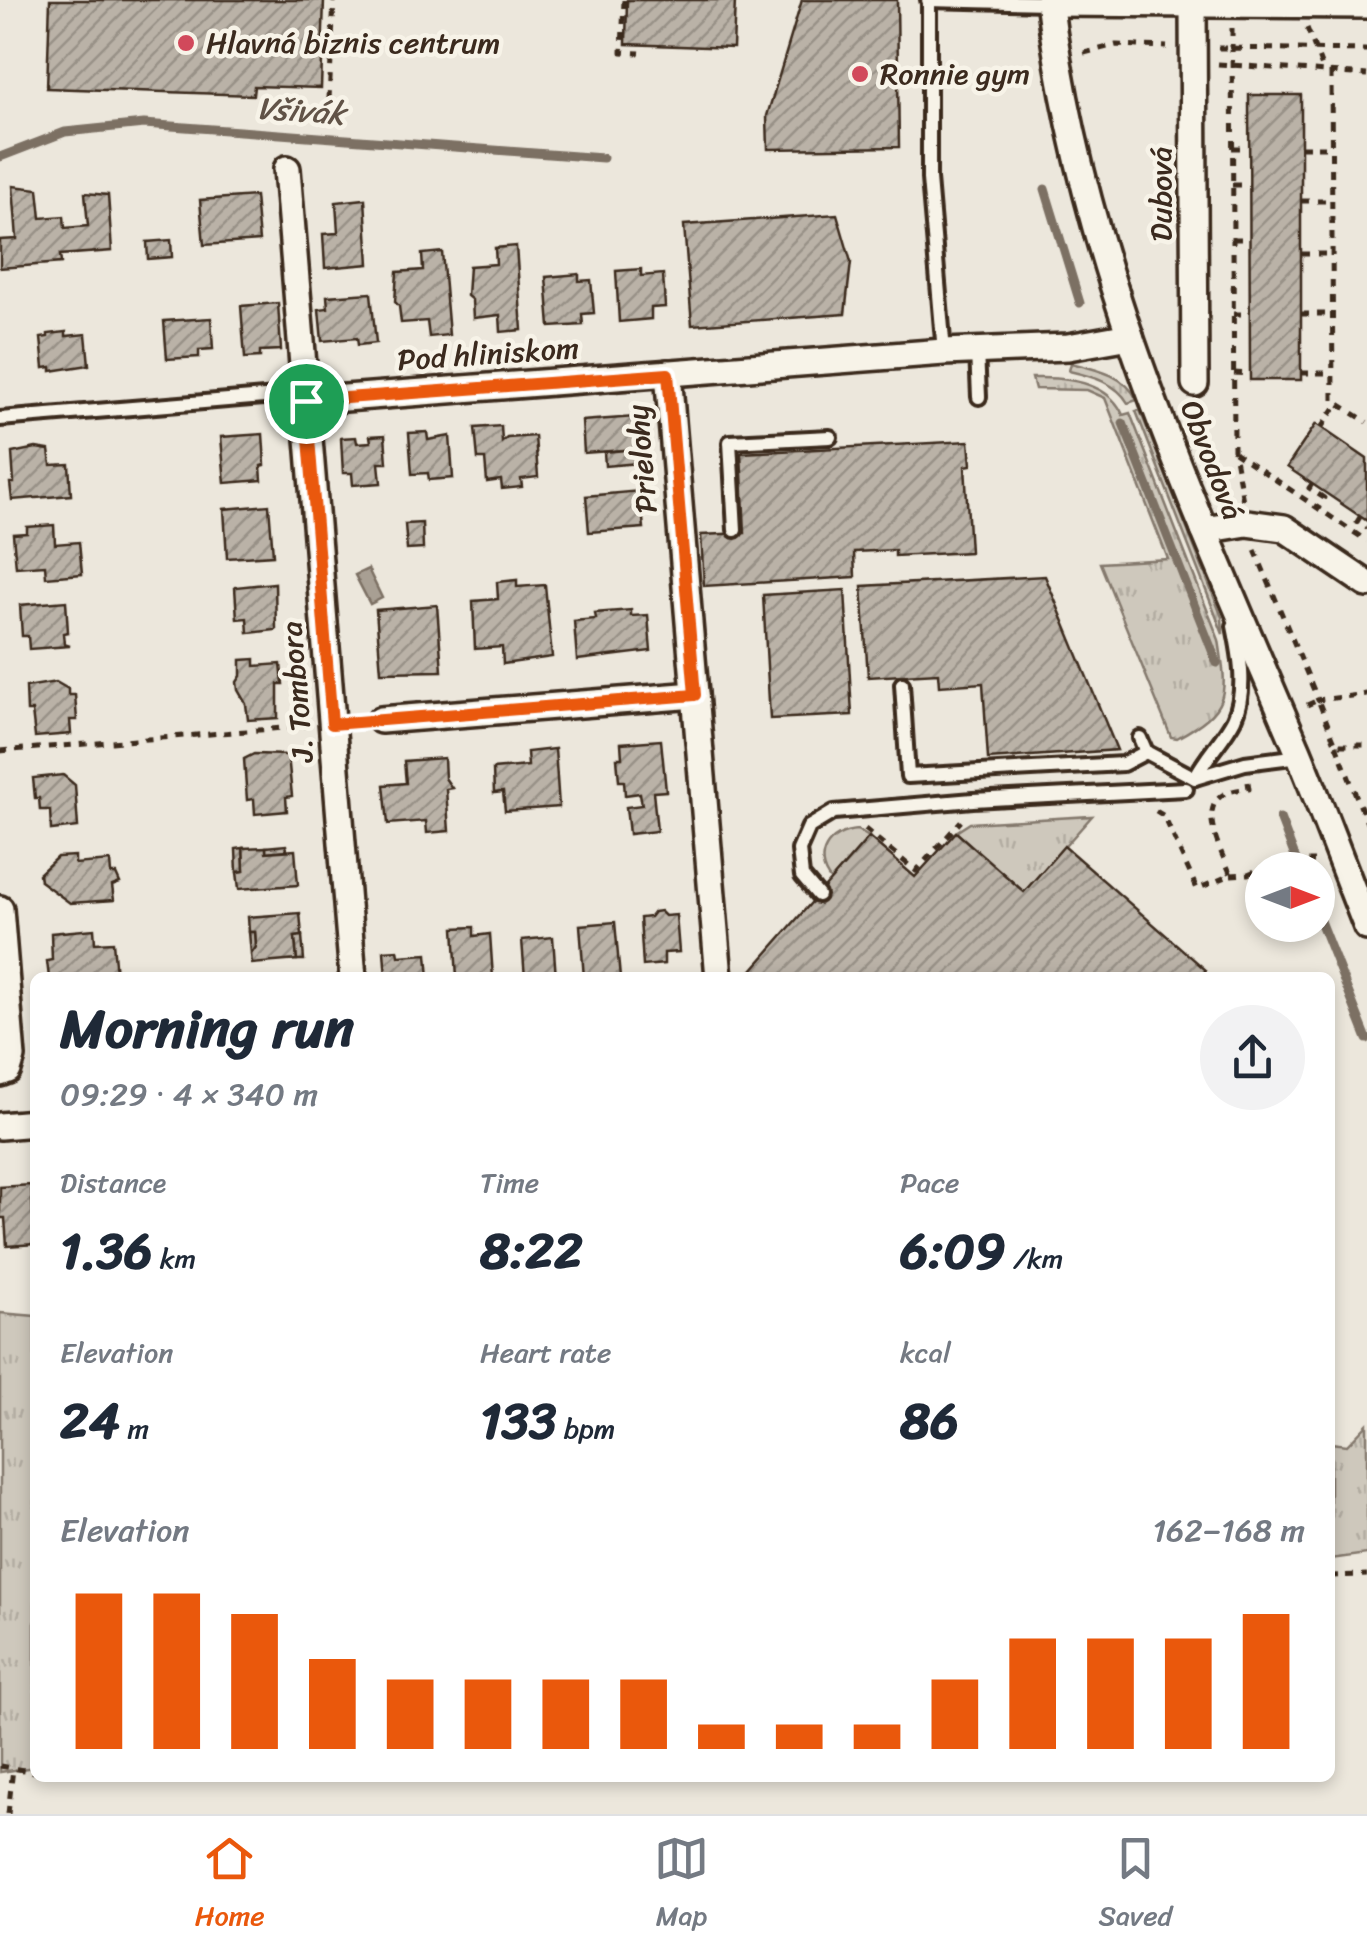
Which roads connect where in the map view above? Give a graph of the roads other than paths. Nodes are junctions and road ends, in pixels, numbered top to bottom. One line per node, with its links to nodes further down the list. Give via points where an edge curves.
1 (929, 0): 2 (lane); 9 (lane, via 929,180)
2 (987, 1): 3 (lane)
3 (1049, 2): 5 (street); 7 (street, Obvodová, via 1069,129)
4 (1367, 5): 5 (street)
5 (1193, 6): 11 (street, Dubová)
6 (287, 170): 13 (street)
7 (1130, 336): 8 (street, Prielohy); 17 (street, Obvodová)
8 (977, 350): 9 (street, Prielohy); 12 (lane)
9 (944, 352): 10 (street, Prielohy)
10 (668, 374): 13 (street, Pod hliniskom); 21 (street, Prielohy)
11 (1195, 382)
12 (979, 397)
13 (306, 401): 14 (lane, via 288,395); 29 (street, J. Tombora)
14 (0, 419)
15 (830, 437): 16 (lane, via 730,442)
16 (735, 530)
17 (1204, 530): 18 (street, via 1247,522 1284,528); 19 (street, Obvodová)
18 (1367, 584)
19 (1228, 594): 23 (street, Obvodová); 24 (lane, via 1241,661 1239,699 1234,720)
20 (902, 684): 24 (lane, via 908,776 1123,764 1143,745)
21 (695, 695): 22 (street); 30 (street, Prielohy)
22 (381, 720)
23 (1300, 756): 24 (lane); 28 (street, Obvodová)
24 (1195, 778)
25 (1186, 790): 26 (lane, via 834,812 809,827 799,850 802,876)
26 (818, 895)
27 (0, 909): 31 (street, via 12,1057)
28 (1367, 927)
29 (353, 972)
30 (719, 972)
31 (0, 1074)
32 (30, 1124): 33 (street)
33 (0, 1126)

